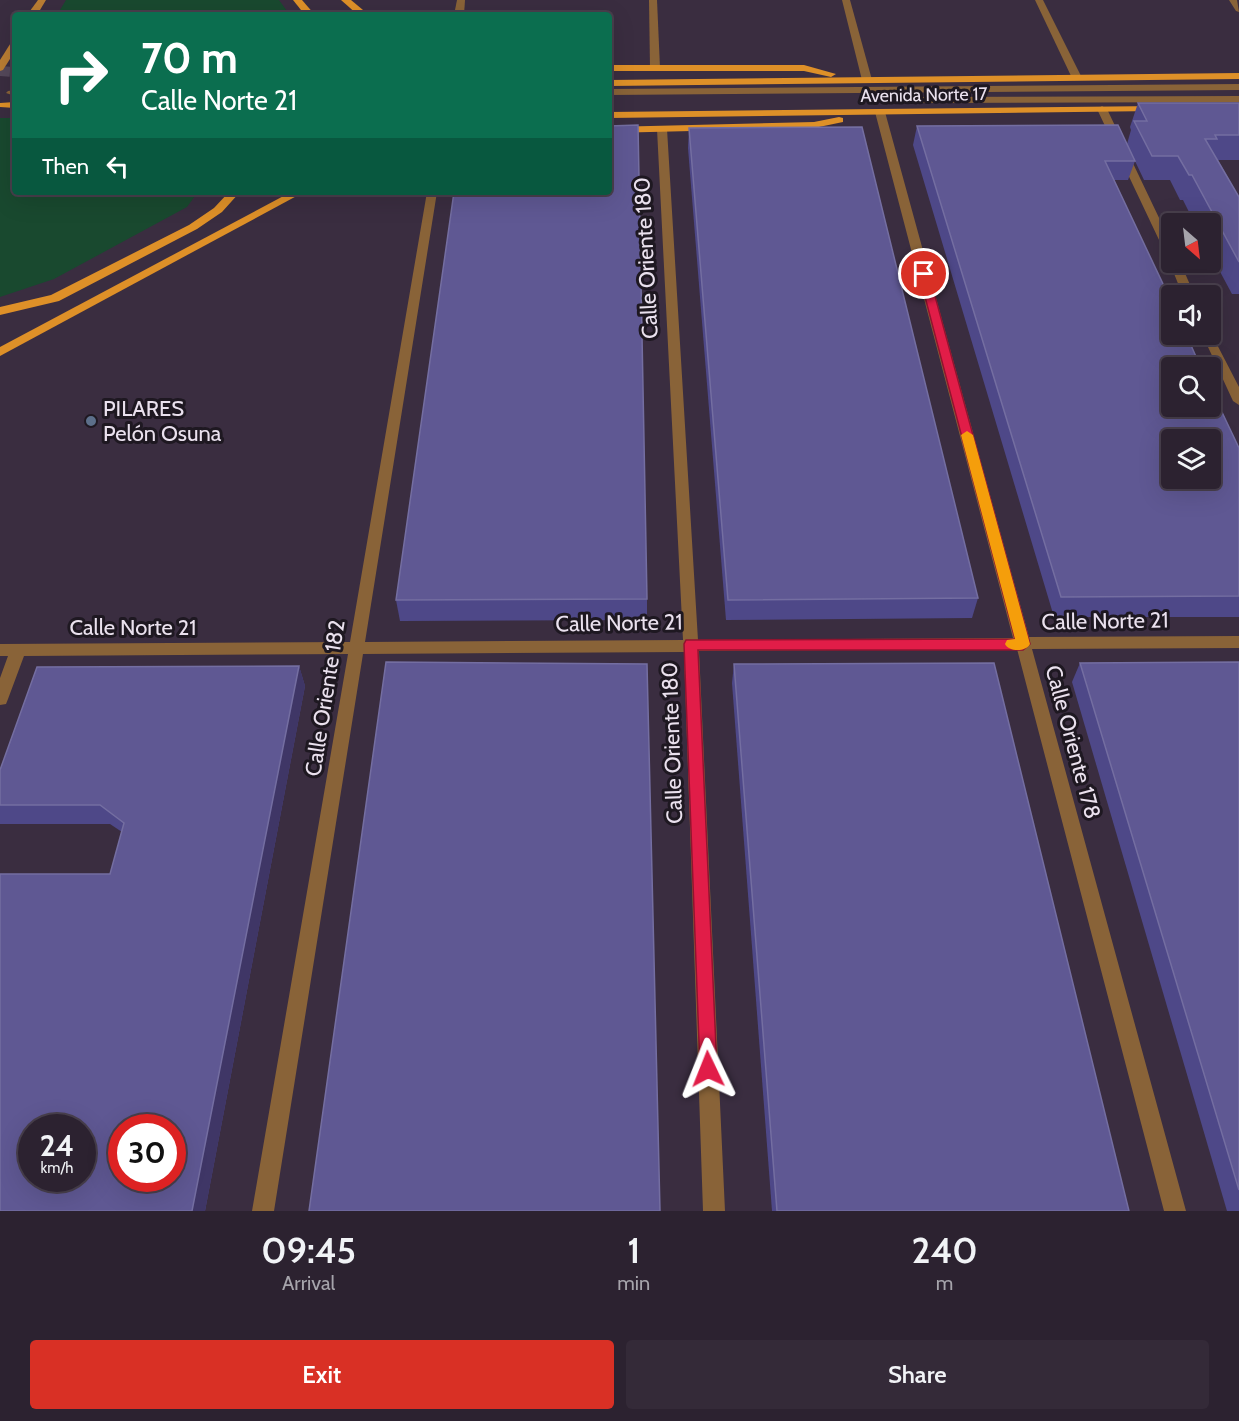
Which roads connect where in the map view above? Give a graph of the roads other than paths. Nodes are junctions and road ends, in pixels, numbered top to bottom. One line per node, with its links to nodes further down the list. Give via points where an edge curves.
1 (297, 0): 8 (main road)
2 (345, 0): 9 (main road)
3 (653, 0): 13 (street)
4 (846, 0): 16 (street)
5 (1039, 0): 15 (street)
6 (1233, 0): 7 (street)
7 (1239, 9)
8 (307, 12)
9 (360, 12)
10 (12, 48): 11 (main road)
11 (2, 64)
12 (612, 68): 13 (main road)
13 (655, 68): 16 (main road, via 804,68)
14 (1239, 76): 15 (main road, Avenida Norte 17)
15 (1077, 78): 16 (main road, Avenida Norte 17)
16 (867, 80): 17 (main road, Avenida Norte 17)
17 (612, 83)
18 (1239, 87): 19 (street)
19 (612, 92)
20 (1239, 99): 21 (street)
21 (612, 102)
22 (3, 105): 23 (main road)
23 (12, 105)
24 (1239, 107): 25 (main road, Avenida Norte 17)
25 (1102, 109): 26 (main road, Avenida Norte 17); 33 (street)
26 (880, 112): 27 (main road, Avenida Norte 17); 28 (main road, via 814,125); 40 (street, Calle Oriente 178)
27 (612, 115)
28 (662, 129): 29 (main road); 39 (street, Calle Oriente 180)
29 (612, 130)
30 (232, 195): 34 (main road, via 193,227 55,298)
31 (293, 195): 36 (main road)
32 (431, 195): 41 (street, Calle Oriente 182)
33 (1161, 235)
34 (0, 311)
35 (1213, 345): 37 (street)
36 (0, 352)
37 (1239, 401)
38 (1239, 642): 40 (street, Calle Norte 21)
39 (691, 644): 40 (street, Calle Norte 21); 41 (street, Calle Norte 21); 46 (street, Calle Oriente 180)
40 (1023, 644): 47 (street, Calle Oriente 178)
41 (355, 649): 43 (street, Calle Norte 21); 45 (street, Calle Oriente 182)
42 (0, 650): 43 (street, Calle Norte 21)
43 (18, 650): 44 (street)
44 (0, 699)
45 (263, 1211)
46 (714, 1211)
47 (1175, 1211)

